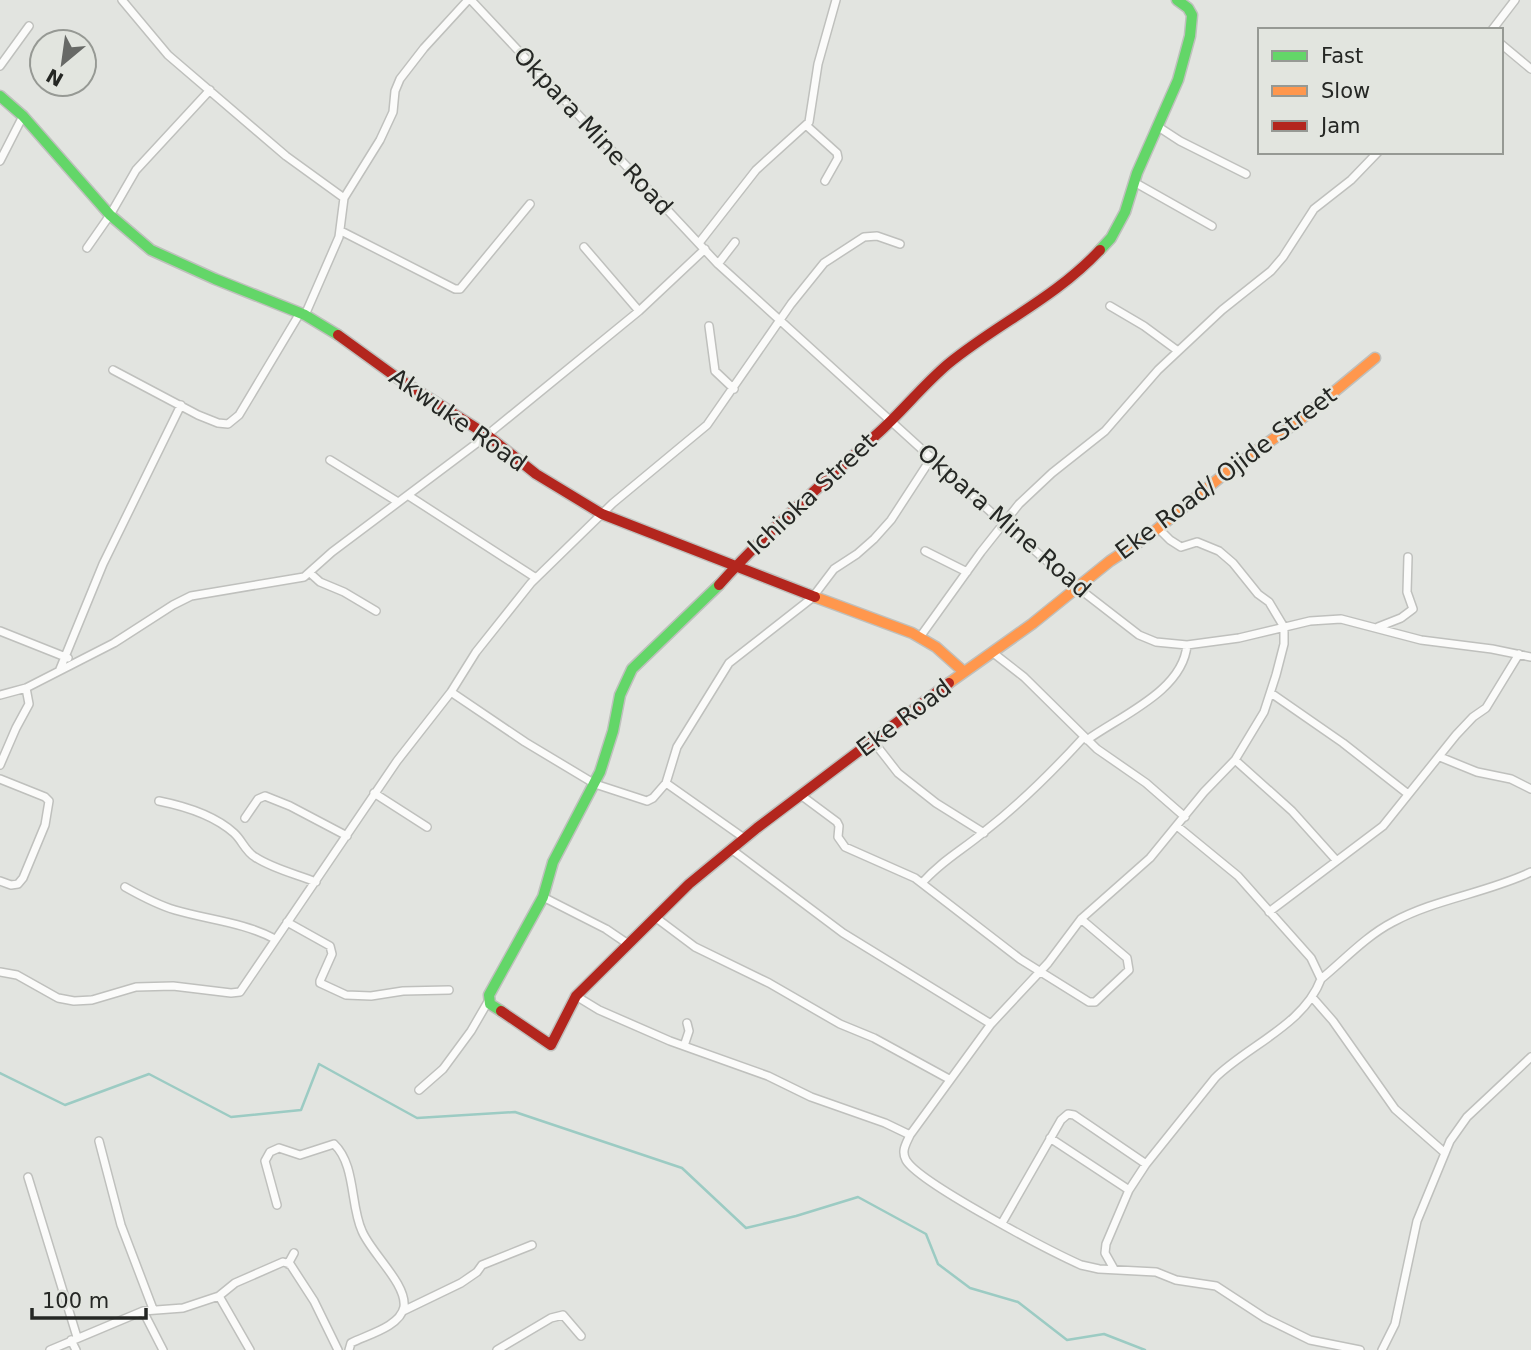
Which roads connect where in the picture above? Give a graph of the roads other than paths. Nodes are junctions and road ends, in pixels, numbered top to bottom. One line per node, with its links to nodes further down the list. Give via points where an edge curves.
1 (122, 0): 11 (street, via 168,55)
2 (469, 0): 21 (street, via 400,79 393,112); 28 (street, Okpara Mine Road)
3 (836, 0): 14 (street)
4 (1177, 0): 15 (street, Ichioka Street, via 1192,15 1190,36 1178,80)
5 (1515, 0): 7 (street)
6 (29, 26): 9 (street)
7 (1494, 28)
8 (1503, 46): 10 (street)
9 (0, 66)
10 (1531, 68)
11 (210, 90): 21 (street, via 286,156); 23 (street, via 136,170)
12 (0, 96): 13 (street, Akwuke Road)
13 (23, 116): 17 (street); 23 (street, Akwuke Road)
14 (807, 126): 19 (street, via 837,153); 28 (street, via 756,170)
15 (1157, 126): 18 (street); 20 (street, Ichioka Street)
16 (1376, 154): 37 (street, via 1314,209 1265,277)
17 (0, 160)
18 (1245, 174)
19 (825, 181)
20 (1134, 182): 24 (street); 42 (street, Ichioka Street, via 1122,220 1094,258 1043,300 952,360)
21 (344, 198): 25 (street)
22 (530, 204): 25 (street, via 460,289)
23 (110, 215): 30 (street); 34 (street, Akwuke Road, via 163,256)
24 (1212, 226)
25 (341, 231): 34 (street)
26 (735, 242): 31 (street)
27 (900, 244): 35 (street, via 864,237 824,263)
28 (702, 246): 31 (street, Okpara Mine Road); 33 (street)
29 (584, 247): 33 (street)
30 (88, 248)
31 (718, 264): 35 (street, Okpara Mine Road)
32 (1110, 306): 37 (street)
33 (639, 311): 43 (street)
34 (302, 314): 41 (street, via 233,421 218,423); 43 (street, Akwuke Road)
35 (780, 320): 40 (street); 42 (street, Okpara Mine Road)
36 (709, 327): 40 (street, via 715,372)
37 (1178, 351): 49 (street, via 1114,423 1052,473)
38 (1375, 358): 50 (street, Eke Road/ Ojide Street)
39 (113, 370): 41 (street)
40 (734, 389): 48 (street, via 707,425)
41 (181, 405): 67 (street)
42 (891, 422): 44 (street, Okpara Mine Road); 53 (street, Ichioka Street)
43 (487, 435): 46 (street); 48 (street, Akwuke Road, via 529,470)
44 (932, 457): 49 (street, Okpara Mine Road); 58 (street, via 886,526 834,569)
45 (330, 460): 47 (street)
46 (409, 496): 47 (street); 56 (street)
47 (398, 502): 55 (street)
48 (602, 514): 53 (street, Akwuke Road); 56 (street)
49 (1004, 524): 54 (street); 57 (street, Okpara Mine Road)
50 (1158, 528): 57 (street, Eke Road/ Ojide Street); 60 (street, via 1181,547 1197,542 1219,551 1269,602)
51 (925, 551): 54 (street)
52 (1408, 557): 61 (street, via 1407,592 1413,609)
53 (734, 567): 58 (street, Akwuke Road); 82 (street, Ichioka Street, via 632,669)
54 (967, 572): 63 (street)
55 (310, 573): 59 (street); 69 (street, via 289,581 191,596)
56 (536, 578): 73 (street, via 476,652)
57 (1077, 587): 64 (street, Okpara Mine Road, via 1139,635); 65 (street, Eke Road)
58 (814, 596): 63 (street, Akwuke Road); 83 (street, via 727,665 677,747)
59 (376, 611)
60 (1284, 627): 61 (street, Okpara Mine Road, via 1340,619); 64 (street, Okpara Mine Road); 74 (street)
61 (1377, 627): 66 (street, Okpara Mine Road, via 1421,639)
62 (0, 631): 67 (street)
63 (920, 637): 71 (street, Akwuke Road)
64 (1186, 645): 76 (street, via 1184,661 1165,684 1132,714)
65 (992, 652): 71 (street, Eke Road); 76 (street)
66 (1519, 654): 68 (street, Okpara Mine Road); 78 (street, via 1491,702)
67 (64, 656): 69 (street); 70 (street)
68 (1531, 657)
69 (73, 663): 70 (street)
70 (60, 670): 72 (street)
71 (964, 672): 77 (street, Eke Road)
72 (26, 688): 75 (street); 80 (street, via 29,704)
73 (452, 692): 82 (street); 85 (street)
74 (1271, 693): 79 (street); 86 (street)
75 (0, 695)
76 (1085, 738): 89 (street); 93 (street)
77 (873, 741): 87 (street, Eke Road); 93 (street, via 898,773)
78 (1440, 757): 84 (street); 86 (street)
79 (1235, 760): 89 (street); 97 (street)
80 (0, 765)
81 (0, 779): 99 (street, via 49,801 45,825 19,884)
82 (594, 783): 83 (street, via 647,801); 103 (street, Ichioka Street, via 553,862)
83 (666, 783): 95 (street)
84 (1531, 789)
85 (374, 793): 92 (street); 94 (street)
86 (1408, 794): 97 (street, via 1383,826)
87 (802, 796): 95 (street, Eke Road); 101 (street, via 837,822 842,845)
88 (159, 801): 100 (street, via 209,818 235,834 261,861)
89 (1185, 817): 91 (street)
90 (244, 818): 94 (street, via 265,796)
91 (1177, 826): 104 (street, via 1238,876); 106 (street, via 1142,867)
92 (427, 827)
93 (984, 833): 101 (street, via 950,855)
94 (347, 836): 100 (street)
95 (744, 838): 96 (street, Eke Road)
96 (731, 849): 105 (street, Eke Road); 118 (street, via 843,933)
97 (1336, 860): 104 (street)
98 (1531, 872): 112 (street, via 1393,922)
99 (0, 881)
100 (316, 881): 107 (street)
101 (922, 883): 110 (street)
102 (125, 887): 108 (street, via 177,911 221,919)
103 (543, 897): 109 (street); 116 (street, Ichioka Street)
104 (1269, 912): 112 (street, via 1311,958)
105 (655, 918): 109 (street, Eke Road); 121 (street, via 695,947)
106 (1081, 919): 110 (street); 110 (street, via 1128,958 1129,970 1095,1002)
107 (286, 922): 108 (street); 113 (street, via 330,946 332,954 320,983 334,990 371,996 402,990)
108 (275, 939): 111 (street, via 240,992 136,987 74,1001)
109 (628, 944): 114 (street, Eke Road)
110 (1041, 971): 118 (street)
111 (0, 972)
112 (1321, 979): 115 (street)
113 (449, 990)
114 (576, 996): 116 (street, Eke Road, via 551,1045); 119 (street)
115 (1312, 997): 126 (street, via 1395,1109); 127 (street, via 1276,1031 1227,1066)
116 (489, 1000): 122 (street, via 443,1069)
117 (687, 1023): 119 (street)
118 (991, 1024): 121 (street)
119 (684, 1046): 123 (street)
120 (1531, 1057): 126 (street, via 1467,1117)
121 (949, 1079): 123 (street)
122 (418, 1090)
123 (910, 1135): 131 (street, via 904,1151 910,1166)
124 (1050, 1138): 127 (street, via 1070,1114); 129 (street); 131 (street)
125 (99, 1141): 137 (street, via 121,1225)
126 (1445, 1153): 150 (street, via 1417,1221 1395,1324)
127 (1146, 1164): 129 (street)
128 (28, 1177): 141 (street)
129 (1129, 1190): 135 (street, via 1105,1247)
130 (277, 1205): 139 (street, via 265,1161 270,1152 279,1148 300,1155 334,1144 339,1148 363,1233 402,1293)
131 (1002, 1223): 135 (street, via 1081,1265)
132 (532, 1245): 139 (street, via 482,1265 461,1283)
133 (293, 1253): 134 (street)
134 (288, 1264): 136 (street, via 283,1262 235,1283); 146 (street, via 314,1301)
135 (1114, 1269): 149 (street, via 1156,1272 1216,1286 1310,1340)
136 (219, 1296): 137 (street, via 183,1308); 145 (street)
137 (153, 1309): 138 (street)
138 (143, 1311): 141 (street); 144 (street)
139 (402, 1311): 147 (street, via 388,1325 351,1343)
140 (581, 1336): 148 (street, via 563,1315)
141 (74, 1339): 142 (street); 143 (street)
142 (50, 1350)
143 (76, 1350)
144 (163, 1350)
145 (250, 1350)
146 (338, 1350)
147 (349, 1350)
148 (497, 1350)
149 (1360, 1350)
150 (1382, 1350)

